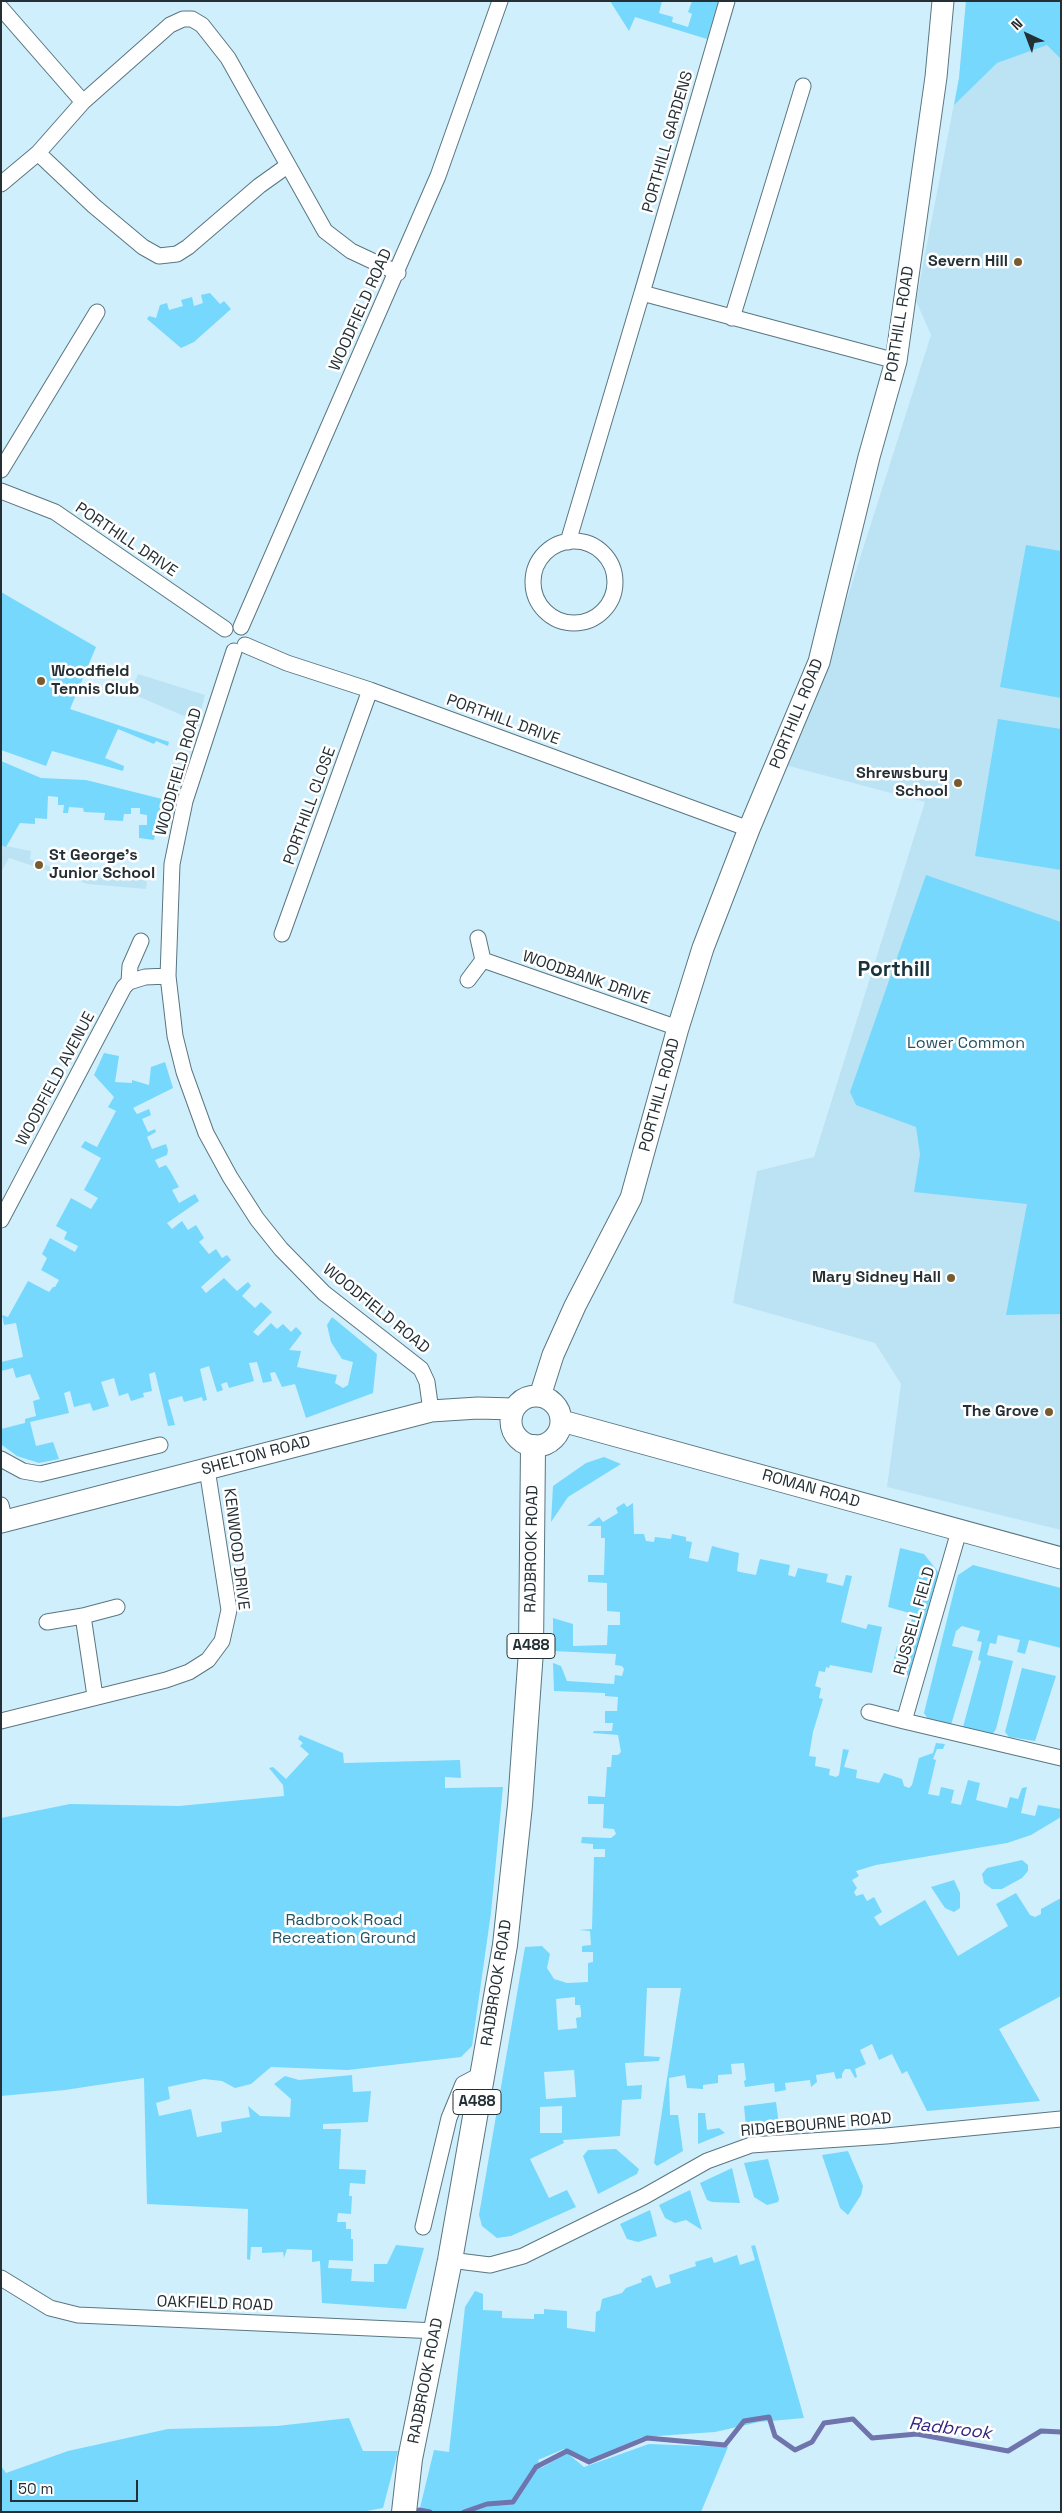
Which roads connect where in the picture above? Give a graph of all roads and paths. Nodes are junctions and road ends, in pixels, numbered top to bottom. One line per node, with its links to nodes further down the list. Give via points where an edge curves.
1 (500, 1): 10 (street, WOODFIELD ROAD, via 438,176)
2 (727, 1): 11 (street, PORTHILL GARDENS)
3 (943, 1): 14 (street, PORTHILL ROAD, via 936,77)
4 (1, 8): 6 (street)
5 (803, 86): 13 (street)
6 (83, 102): 7 (street); 8 (street, via 170,25 183,19 192,20 202,25 228,58)
7 (38, 153): 8 (street, via 94,206 143,247 159,256 178,254 188,247); 9 (street)
8 (287, 166): 10 (street, via 325,232 351,251)
9 (1, 184)
10 (398, 273): 18 (street, WOODFIELD ROAD)
11 (642, 293): 13 (street); 17 (street, PORTHILL GARDENS)
12 (97, 312): 15 (street)
13 (732, 318): 14 (street)
14 (896, 361): 22 (street, PORTHILL ROAD, via 819,662)
15 (1, 470)
16 (1, 491): 19 (street, PORTHILL DRIVE, via 55,512)
17 (568, 542): 17 (street, via 582,542 602,553 611,564 615,579 606,608 595,617 574,624 549,616 534,595 532,578 536,565 549,549)
18 (241, 627): 19 (street, via 233,625); 20 (street, via 247,637)
19 (225, 629): 20 (street, via 221,636 223,644)
20 (240, 648): 21 (street, PORTHILL DRIVE); 27 (street, WOODFIELD ROAD, via 185,801 170,890)
21 (370, 690): 22 (street, PORTHILL DRIVE); 23 (street, PORTHILL CLOSE)
22 (749, 829): 30 (street, PORTHILL ROAD)
23 (282, 934)
24 (478, 938): 26 (street)
25 (141, 942): 29 (street, WOODFIELD AVENUE, via 130,966)
26 (483, 960): 28 (street); 30 (street, WOODBANK DRIVE)
27 (168, 976): 29 (street); 34 (street, WOODFIELD ROAD, via 175,1036 189,1090 206,1133 230,1177 281,1249 318,1287 421,1370 427,1382)
28 (468, 980)
29 (129, 982): 31 (street, WOODFIELD AVENUE)
30 (678, 1028): 32 (street, PORTHILL ROAD, via 631,1198 574,1306)
31 (1, 1220)
32 (540, 1396): 33 (street, via 522,1400); 35 (street, via 553,1403)
33 (514, 1409): 34 (street, SHELTON ROAD); 37 (street, via 510,1425 514,1435)
34 (431, 1411): 39 (street, SHELTON ROAD)
35 (562, 1421): 37 (street, via 556,1437 548,1444); 41 (street, ROMAN ROAD)
36 (160, 1445): 38 (street, via 40,1474 23,1471)
37 (532, 1447): 51 (main road, RADBROOK ROAD / A488, via 531,1651 520,1805 505,1945)
38 (1, 1459)
39 (207, 1469): 40 (street, SHELTON ROAD); 46 (street, KENWOOD DRIVE, via 229,1610 222,1641 208,1660 189,1672)
40 (3, 1516)
41 (959, 1531): 42 (street, ROMAN ROAD); 48 (street, RUSSELL FIELD)
42 (1061, 1558)
43 (117, 1608): 44 (street)
44 (83, 1616): 45 (street); 46 (street)
45 (47, 1622)
46 (95, 1696): 49 (street, KENWOOD DRIVE)
47 (869, 1712): 48 (street)
48 (904, 1720): 50 (street)
49 (1, 1721)
50 (1061, 1758)
51 (482, 2074): 53 (street, via 462,2084 449,2118); 54 (main road, RADBROOK ROAD / A488)
52 (1061, 2119): 54 (street, RIDGEBOURNE ROAD, via 751,2145 707,2161 645,2196 523,2256 490,2265)
53 (423, 2227)
54 (450, 2260): 56 (main road, RADBROOK ROAD / A488)
55 (1, 2278): 56 (street, OAKFIELD ROAD, via 50,2308 78,2314)
56 (436, 2331): 57 (main road, RADBROOK ROAD / A488, via 410,2459)
57 (404, 2512)

